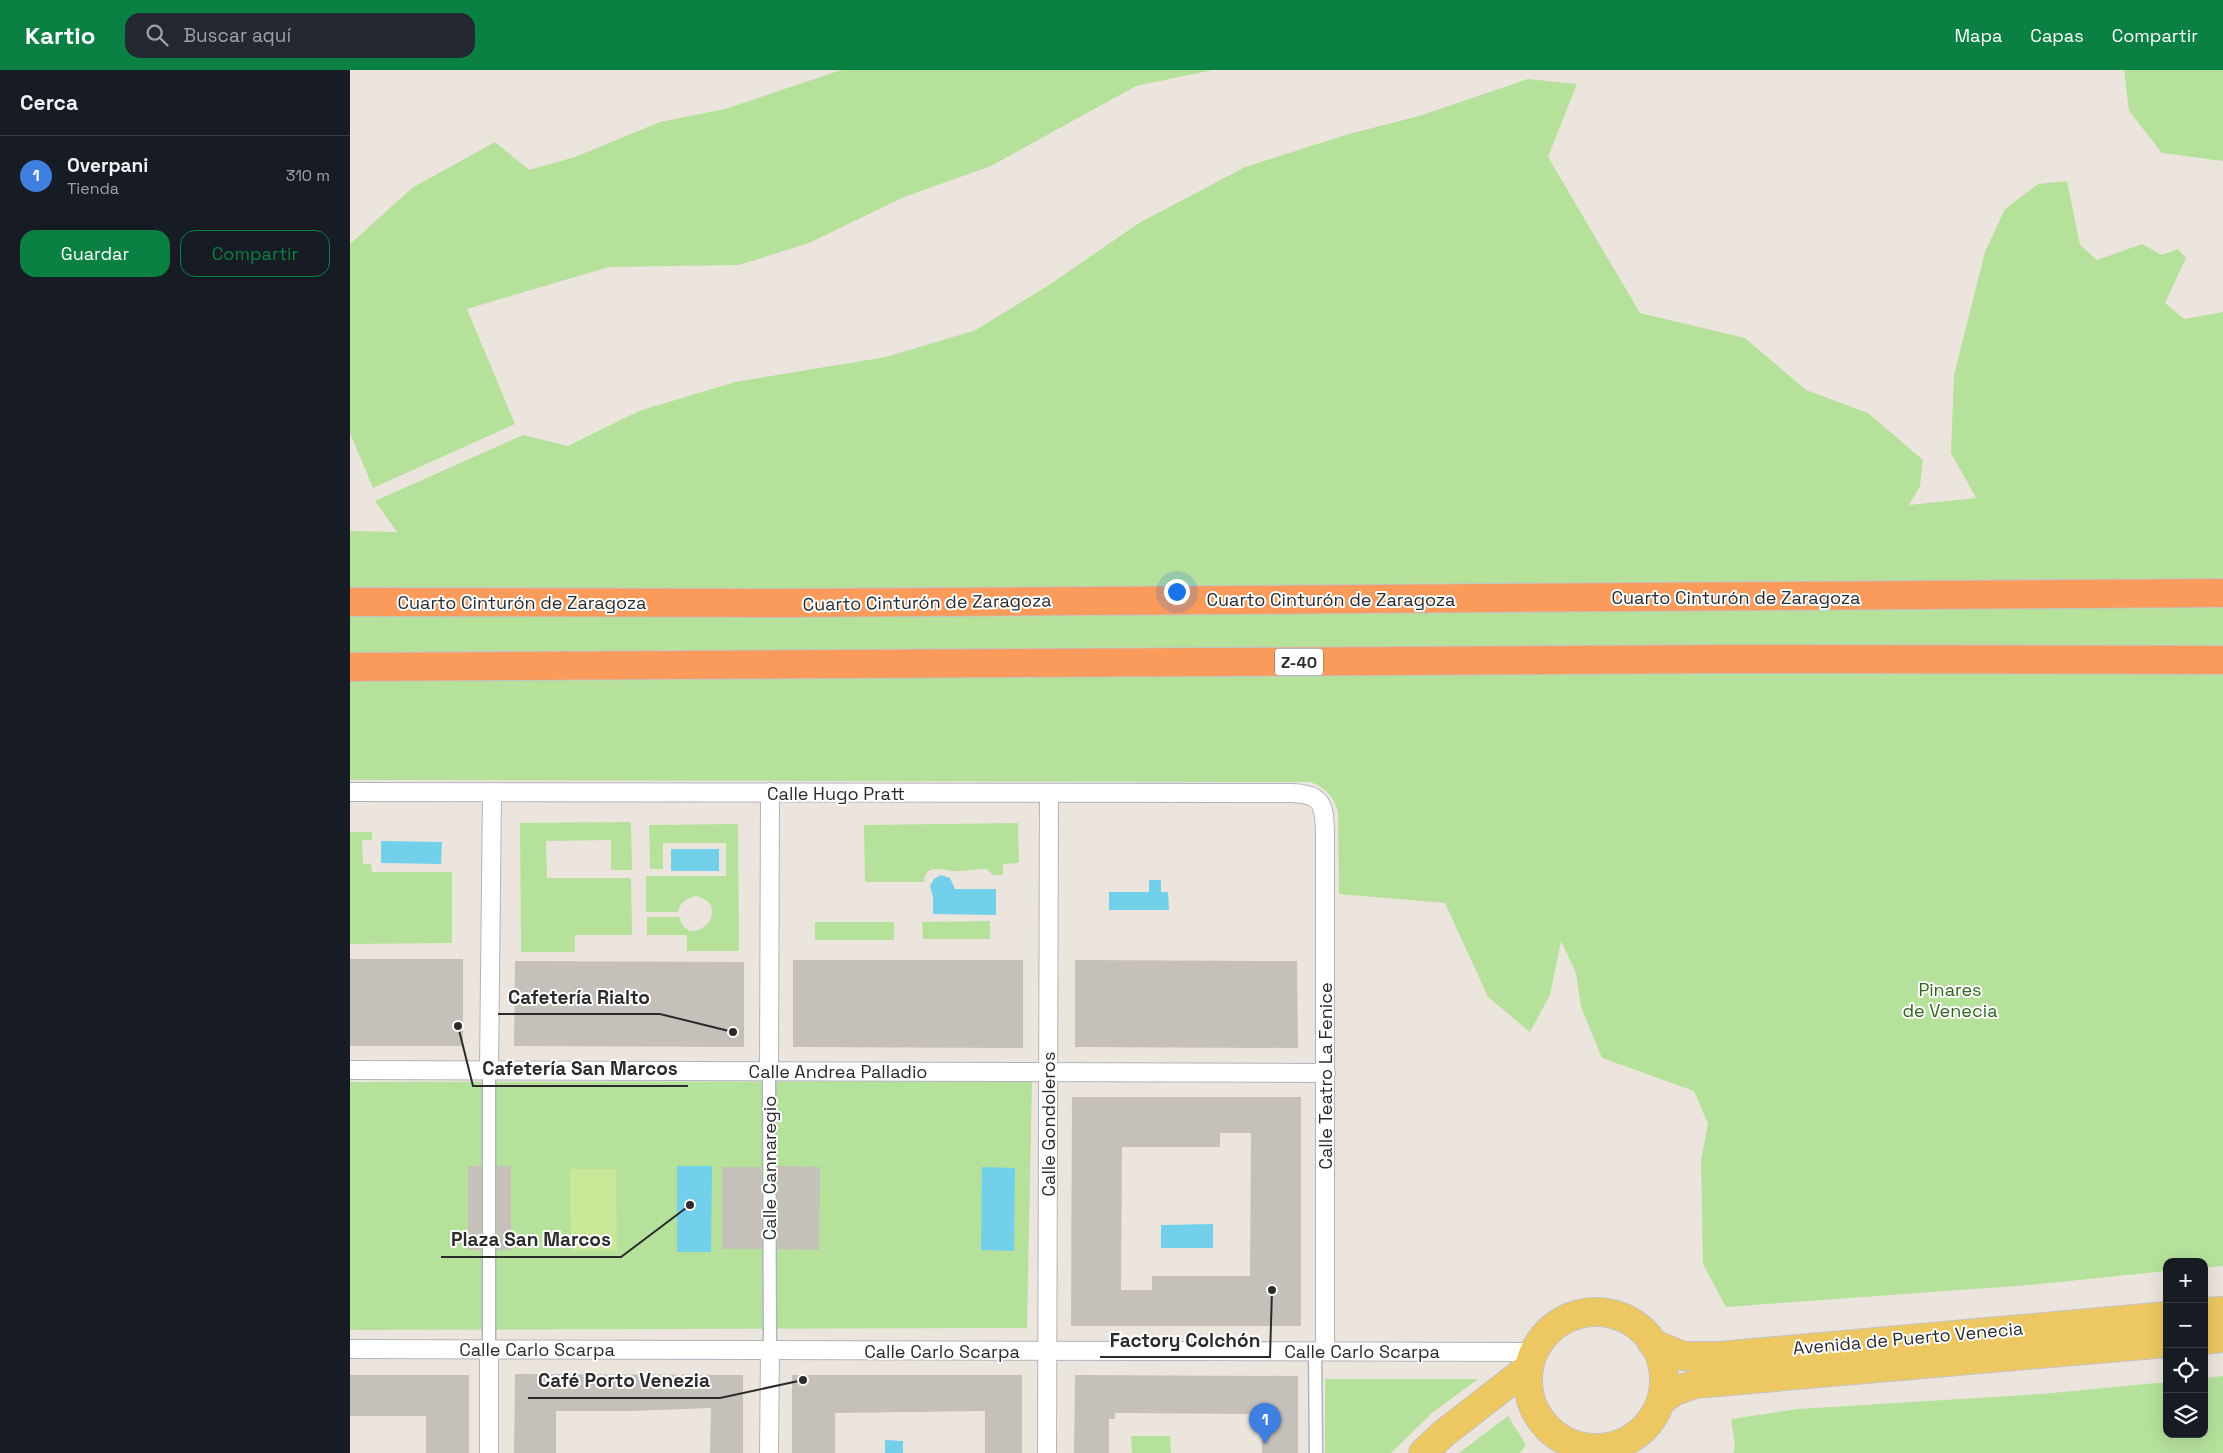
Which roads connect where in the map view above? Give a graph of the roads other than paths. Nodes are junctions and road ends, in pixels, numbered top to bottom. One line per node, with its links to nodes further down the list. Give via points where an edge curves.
1 (2223, 593): 2 (highway, Cuarto Cinturón de Zaragoza, via 788,603)
2 (350, 602)
3 (2223, 660): 4 (highway, Z-40, via 1724,659)
4 (362, 667)
5 (350, 792): 6 (street, Calle Hugo Pratt)
6 (492, 792): 7 (street, Calle Hugo Pratt); 11 (street)
7 (770, 792): 8 (street, Calle Hugo Pratt); 12 (street, Calle Cannaregio)
8 (1049, 794): 9 (street, Calle Hugo Pratt, via 1308,794); 13 (street, Calle Gondoleros)
9 (1319, 802): 14 (street, Calle Teatro La Fenice, via 1324,810)
10 (350, 1070): 11 (street, Calle Andrea Palladio)
11 (490, 1070): 12 (street, Calle Andrea Palladio); 23 (street)
12 (769, 1071): 13 (street, Calle Andrea Palladio); 24 (street, Calle Cannaregio)
13 (1048, 1072): 14 (street, Calle Andrea Palladio); 26 (street, Calle Gondoleros)
14 (1326, 1072): 25 (street, Calle Teatro La Fenice)
15 (2223, 1311): 16 (main road)
16 (2208, 1312)
17 (2163, 1316): 20 (main road, Avenida de Puerto Venecia, via 1719,1356 1683,1356)
18 (2223, 1338): 19 (main road)
19 (2208, 1340)
20 (1652, 1343): 27 (main road, via 1627,1319 1595,1312 1578,1314 1549,1330); 28 (main road, via 1660,1359 1664,1379)
21 (2163, 1343): 28 (main road, Avenida de Puerto Venecia, via 1695,1384)
22 (350, 1349): 23 (street, Calle Carlo Scarpa)
23 (490, 1349): 24 (street, Calle Carlo Scarpa); 30 (street)
24 (770, 1350): 26 (street, Calle Carlo Scarpa); 31 (street, Calle Cannaregio)
25 (1320, 1351): 26 (street, Calle Carlo Scarpa); 27 (street, Calle Carlo Scarpa); 33 (street, Calle Teatro La Fenice)
26 (1047, 1352): 32 (street, Calle Gondoleros)
27 (1531, 1360): 29 (main road, via 1528,1383 1532,1402); 34 (main road)
28 (1662, 1400): 29 (main road, via 1640,1431 1625,1441 1607,1447)
29 (1563, 1448)
30 (489, 1453)
31 (769, 1453)
32 (1047, 1453)
33 (1316, 1453)
34 (1423, 1453)

